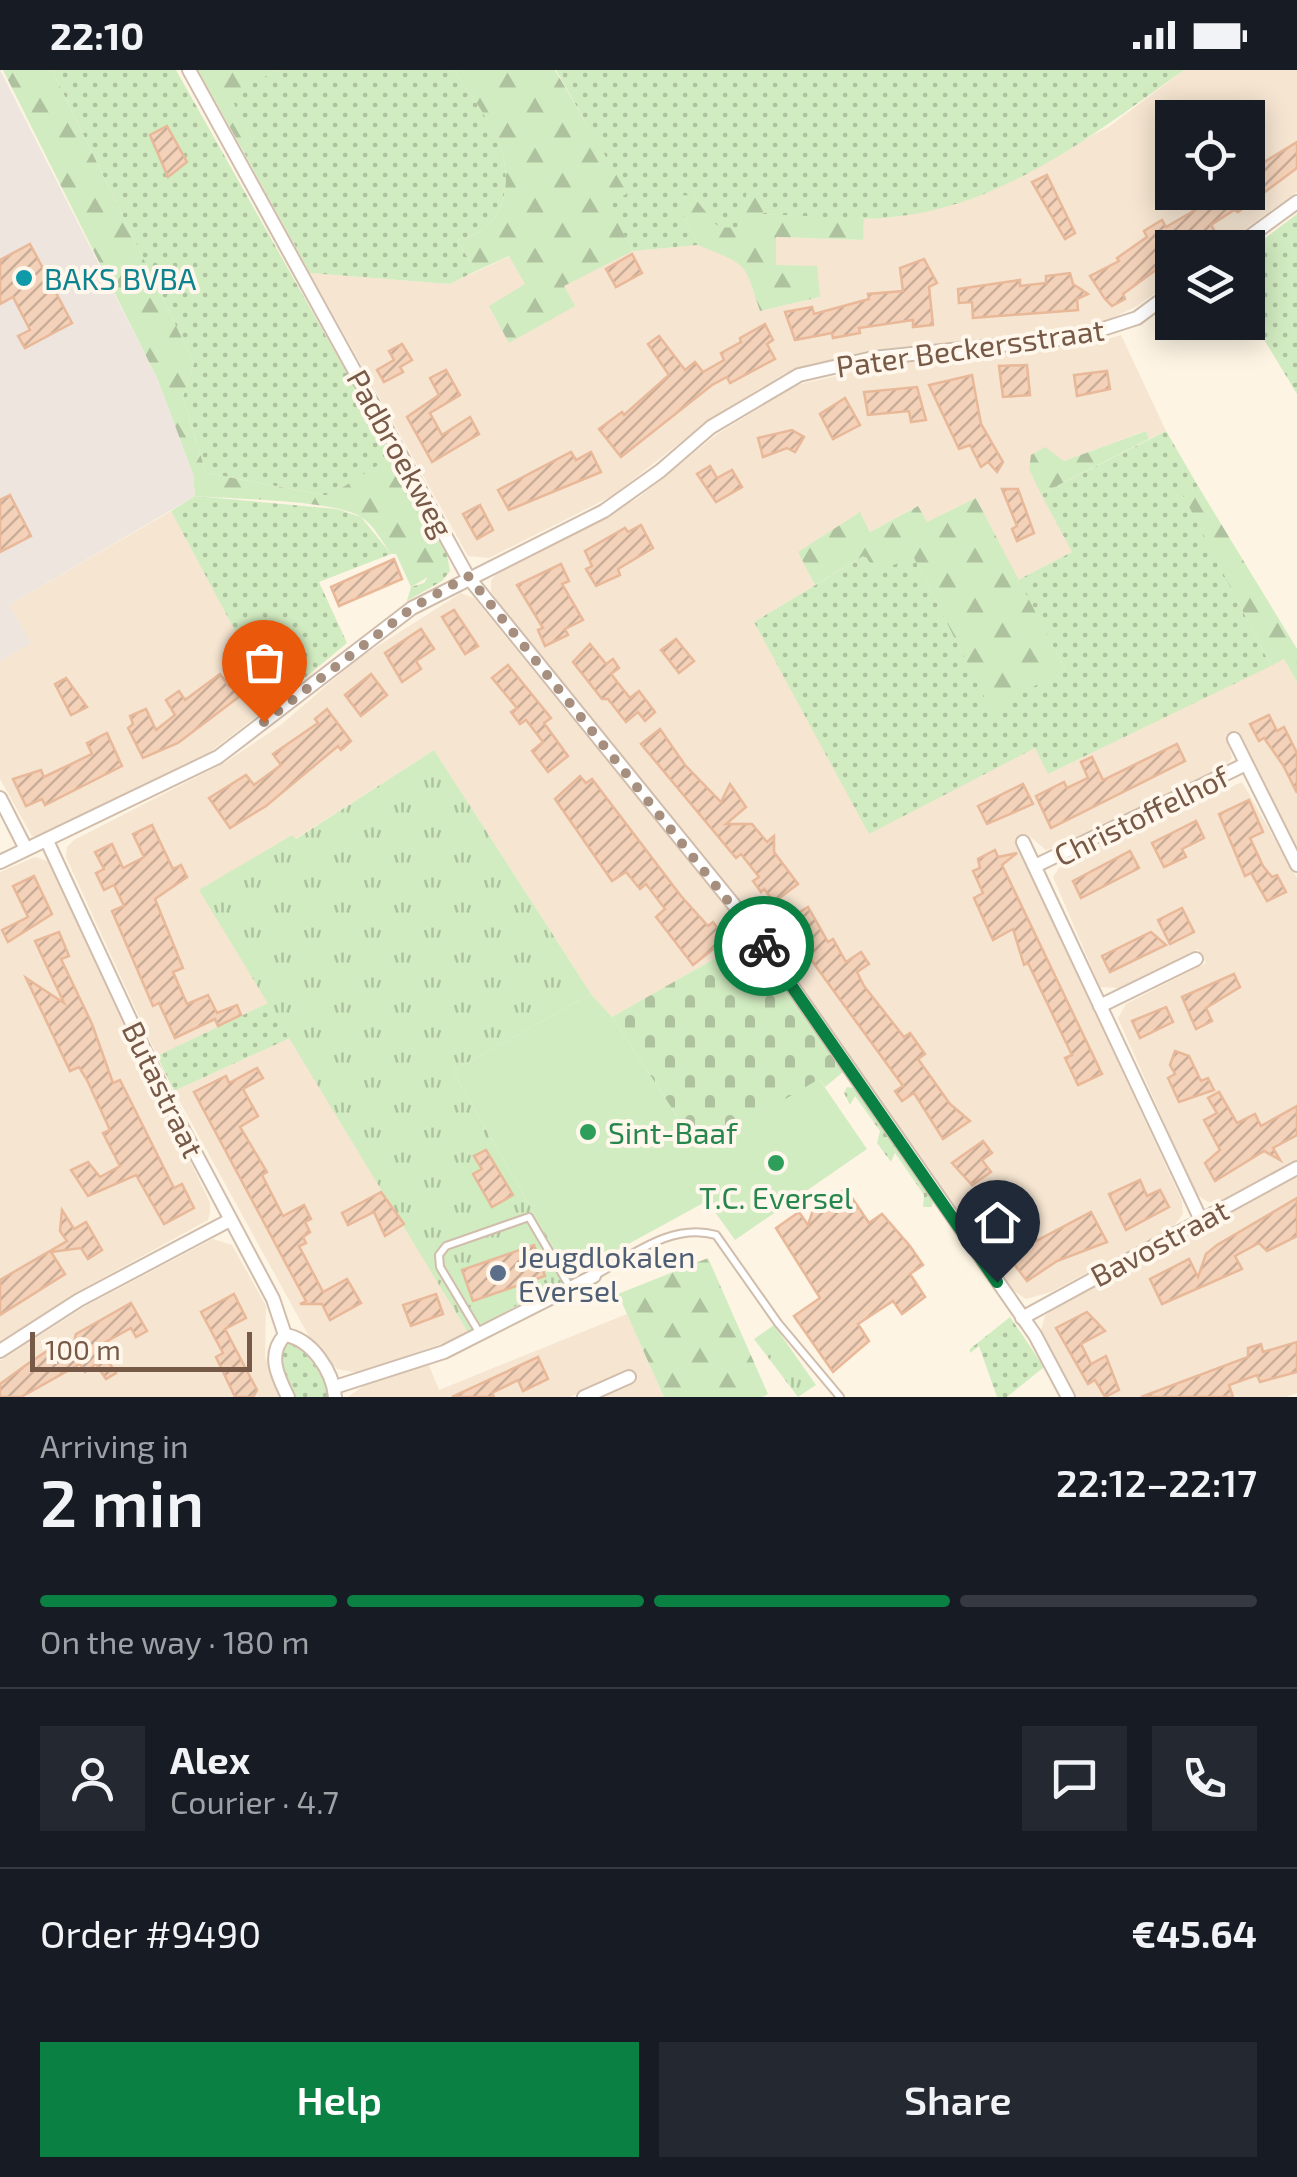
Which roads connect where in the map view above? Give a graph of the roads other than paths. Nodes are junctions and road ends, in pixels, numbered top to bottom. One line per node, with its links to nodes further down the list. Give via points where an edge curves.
1 (189, 70): 5 (street, Padbroekweg)
2 (1297, 202): 3 (street)
3 (1259, 230)
4 (1155, 305): 5 (street, Pater Beckersstraat, via 1094,333 873,358 799,376 711,427 604,510)
5 (468, 576): 9 (street, Pater Beckersstraat, via 380,631 218,757); 22 (street, Padbroekweg, via 747,921)
6 (1234, 740): 7 (street, Christoffelhof)
7 (1246, 764): 13 (street, Christoffelhof); 14 (street, Christoffelhof)
8 (0, 798): 11 (street)
9 (47, 841): 11 (street, Pater Beckersstraat); 18 (street, Butastraat)
10 (1023, 842): 14 (street, Christoffelhof)
11 (26, 849): 12 (street, Pater Beckersstraat)
12 (0, 862)
13 (1297, 865)
14 (1035, 866): 16 (street, Christoffelhof)
15 (1196, 959): 16 (street)
16 (1100, 1006): 19 (street, Christoffelhof)
17 (1297, 1168): 19 (street, Bavostraat)
18 (230, 1220): 24 (street, Butastraat); 25 (street, via 79,1300)
19 (1201, 1220): 22 (street, Bavostraat)
20 (594, 1276): 21 (street, Butastraat); 30 (lane, via 674,1234 716,1235)
21 (571, 1288): 23 (street, Butastraat); 23 (lane, via 529,1216 446,1246 440,1267)
22 (1022, 1318): 31 (street, Padbroekweg)
23 (479, 1332): 27 (street, Butastraat)
24 (285, 1335): 27 (street, Butastraat, via 310,1347); 28 (street, Butastraat, via 274,1358)
25 (0, 1351)
26 (629, 1378): 29 (street)
27 (335, 1392)
28 (288, 1397)
29 (584, 1397)
30 (840, 1397)
31 (1068, 1397)

